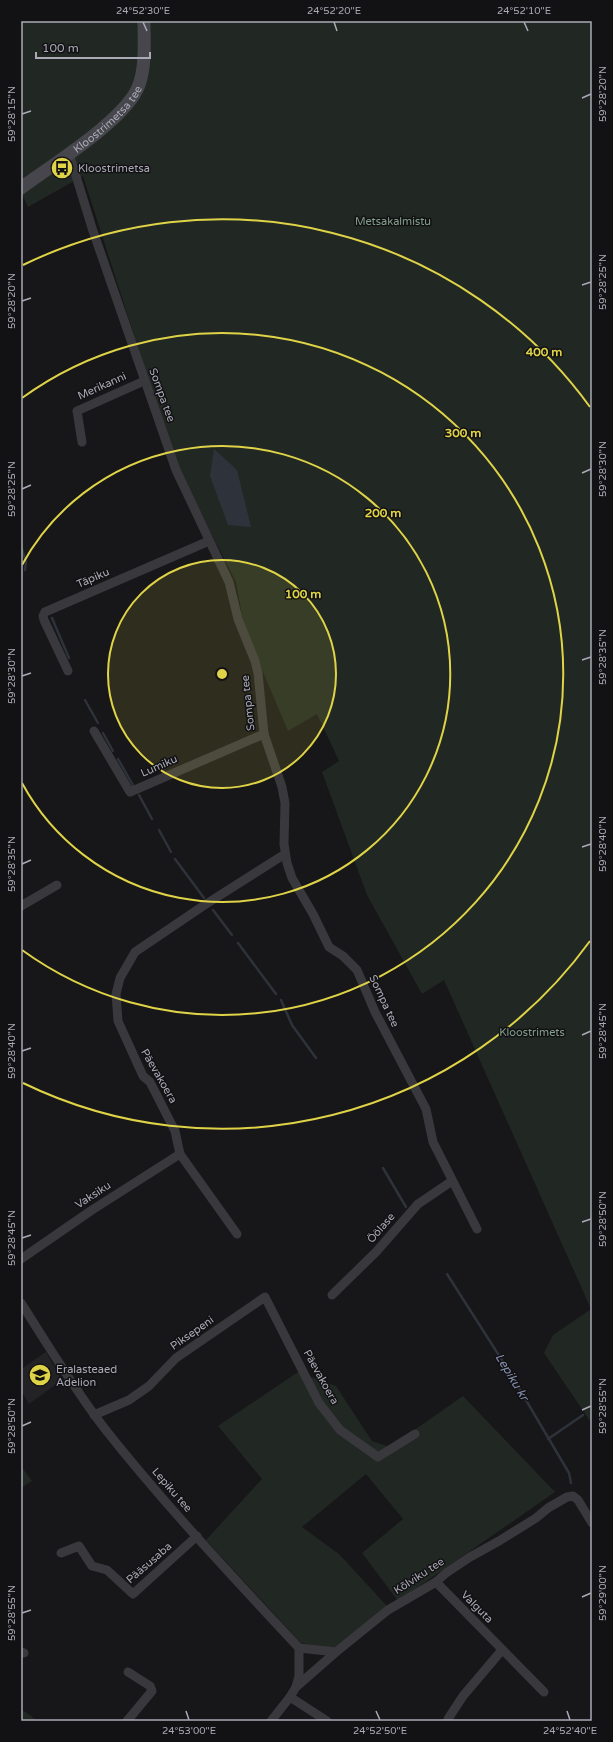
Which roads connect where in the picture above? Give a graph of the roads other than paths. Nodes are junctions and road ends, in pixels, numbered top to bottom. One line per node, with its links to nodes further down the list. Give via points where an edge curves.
1 (144, 21): 2 (main road, Kloostrimetsa tee, via 142,71 134,96 108,123)
2 (69, 153): 3 (main road, Kloostrimetsa tee); 4 (street, Sompa tee)
3 (21, 188)
4 (144, 381): 5 (street, Merikanni, via 77,411); 6 (street, Sompa tee, via 176,470)
5 (82, 442)
6 (209, 541): 7 (street, Täpiku, via 45,612 44,620); 9 (street, Sompa tee, via 229,582 238,619 255,661)
7 (68, 671)
8 (94, 731): 9 (street, Lumiku, via 130,792)
9 (264, 734): 10 (street, Sompa tee, via 285,803)
10 (285, 854): 13 (street, Päevakoera, via 135,952 120,978 116,994 118,1021 143,1076 150,1082 176,1131); 14 (street, Sompa tee, via 292,878 329,947 357,970 375,1012 426,1110 433,1142)
11 (57, 885): 12 (street)
12 (21, 906)
13 (180, 1154): 16 (street, Päevakoera); 17 (street, Vaksiku)
14 (452, 1181): 15 (street, Sompa tee); 18 (street, Öölase, via 418,1204 376,1252)
15 (477, 1229)
16 (237, 1234)
17 (21, 1259)
18 (332, 1295)
19 (265, 1297): 21 (street, Piksepeni, via 176,1358 150,1386 129,1400); 22 (street, Päevakoera, via 319,1402 340,1430 378,1457)
20 (21, 1303): 21 (street, Lepiku tee)
21 (94, 1415): 24 (street, Lepiku tee)
22 (415, 1434)
23 (592, 1523): 26 (street, Kõlviku tee, via 578,1500 573,1496 567,1496 500,1542 446,1573)
24 (197, 1536): 25 (street, Pääsusaba, via 133,1594 107,1570 92,1566 79,1546); 27 (street, Lepiku tee)
25 (61, 1553)
26 (436, 1582): 28 (street, Valguta); 29 (street, Kõlviku tee, via 388,1610)
27 (299, 1648): 29 (street); 31 (street, via 299,1676)
28 (502, 1650): 32 (street, Valguta); 34 (street)
29 (336, 1652): 31 (street, Kõlviku tee)
30 (128, 1672): 35 (street, via 150,1686 152,1691)
31 (296, 1686): 33 (street, Kõlviku tee)
32 (544, 1692)
33 (290, 1697): 36 (street, Kõlviku tee); 37 (street)
34 (448, 1719)
35 (126, 1721)
36 (271, 1721)
37 (328, 1721)

